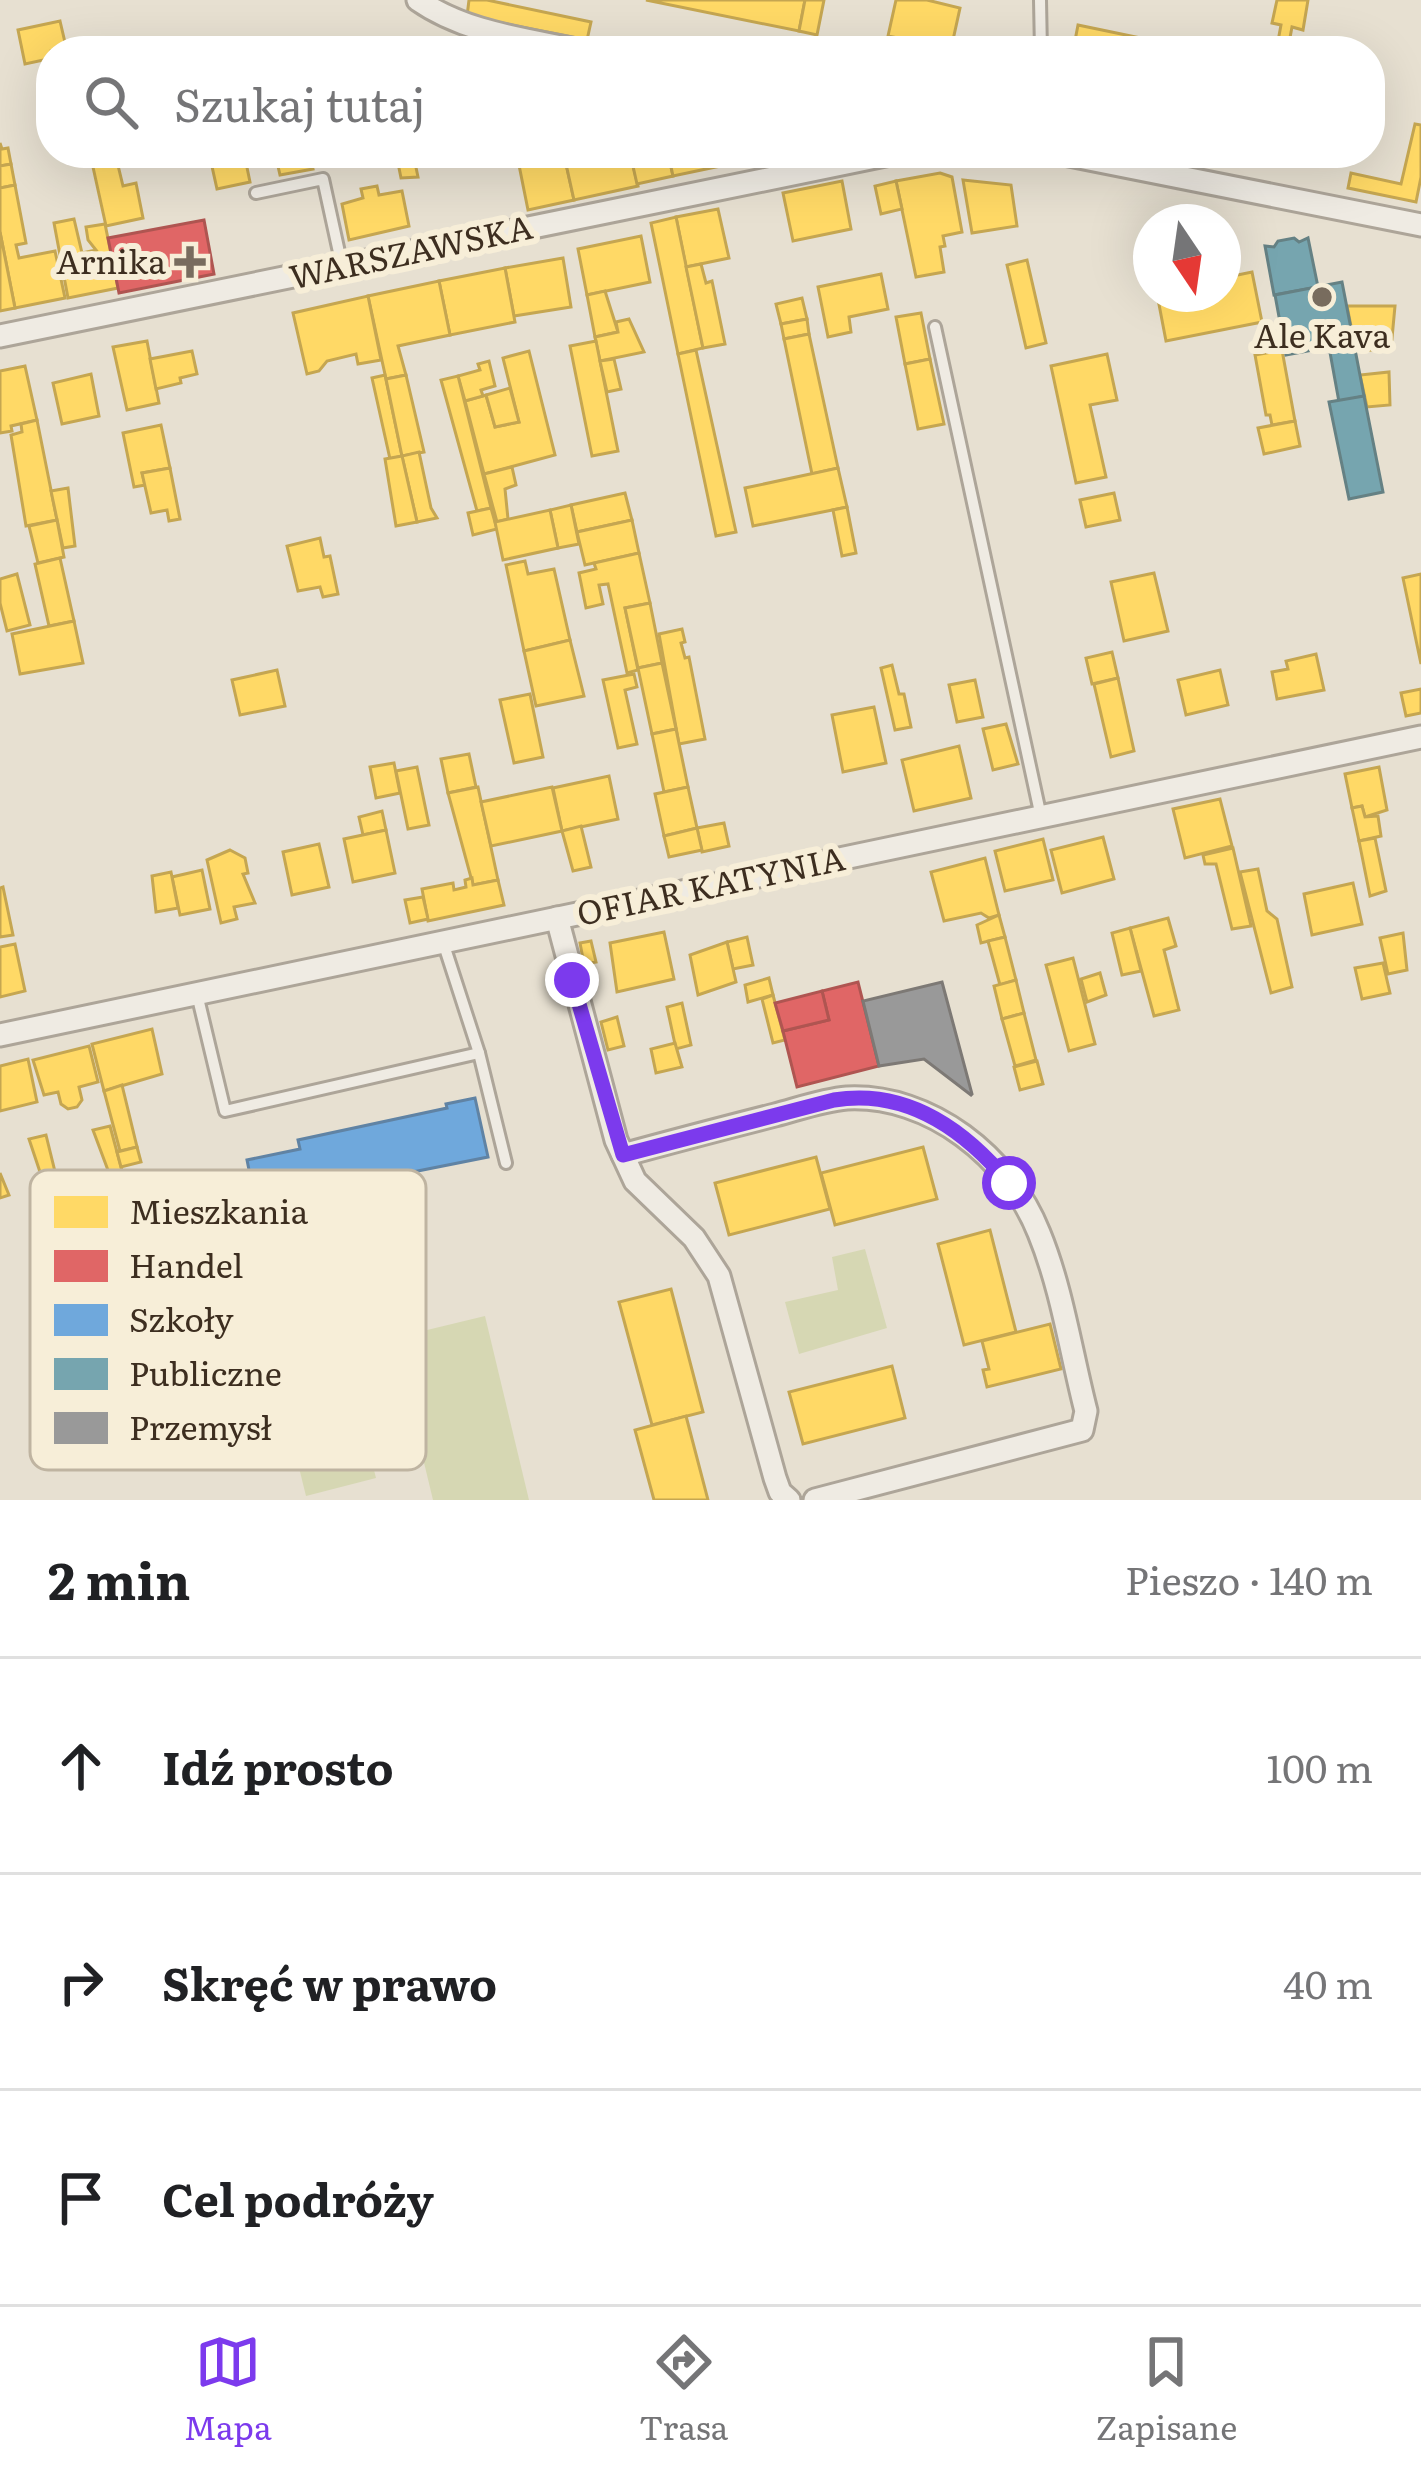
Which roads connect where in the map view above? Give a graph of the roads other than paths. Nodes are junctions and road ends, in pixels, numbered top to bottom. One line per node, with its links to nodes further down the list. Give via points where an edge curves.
1 (418, 0): 3 (street)
2 (1040, 0): 4 (lane)
3 (509, 36)
4 (1041, 36)
5 (788, 168): 9 (street, WARSZAWSKA)
6 (1134, 168): 8 (street)
7 (256, 193): 9 (lane, via 323,178)
8 (1421, 225)
9 (342, 266): 11 (street, WARSZAWSKA)
10 (935, 328): 13 (lane)
11 (0, 336)
12 (1421, 737): 13 (street, OFIAR KATYNIA)
13 (1041, 817): 14 (street, OFIAR KATYNIA)
14 (557, 918): 15 (street, OFIAR KATYNIA); 19 (street)
15 (443, 942): 16 (street, OFIAR KATYNIA); 18 (lane)
16 (196, 994): 17 (street, OFIAR KATYNIA); 18 (lane, via 225,1111)
17 (0, 1035)
18 (479, 1053): 20 (lane)
19 (623, 1155): 21 (street, via 635,1181 694,1238 719,1276 775,1478); 22 (street, via 834,1100 880,1101 928,1113 961,1134 1027,1208 1045,1247 1082,1394 1082,1430)
20 (506, 1163)
21 (789, 1500)
22 (815, 1500)

